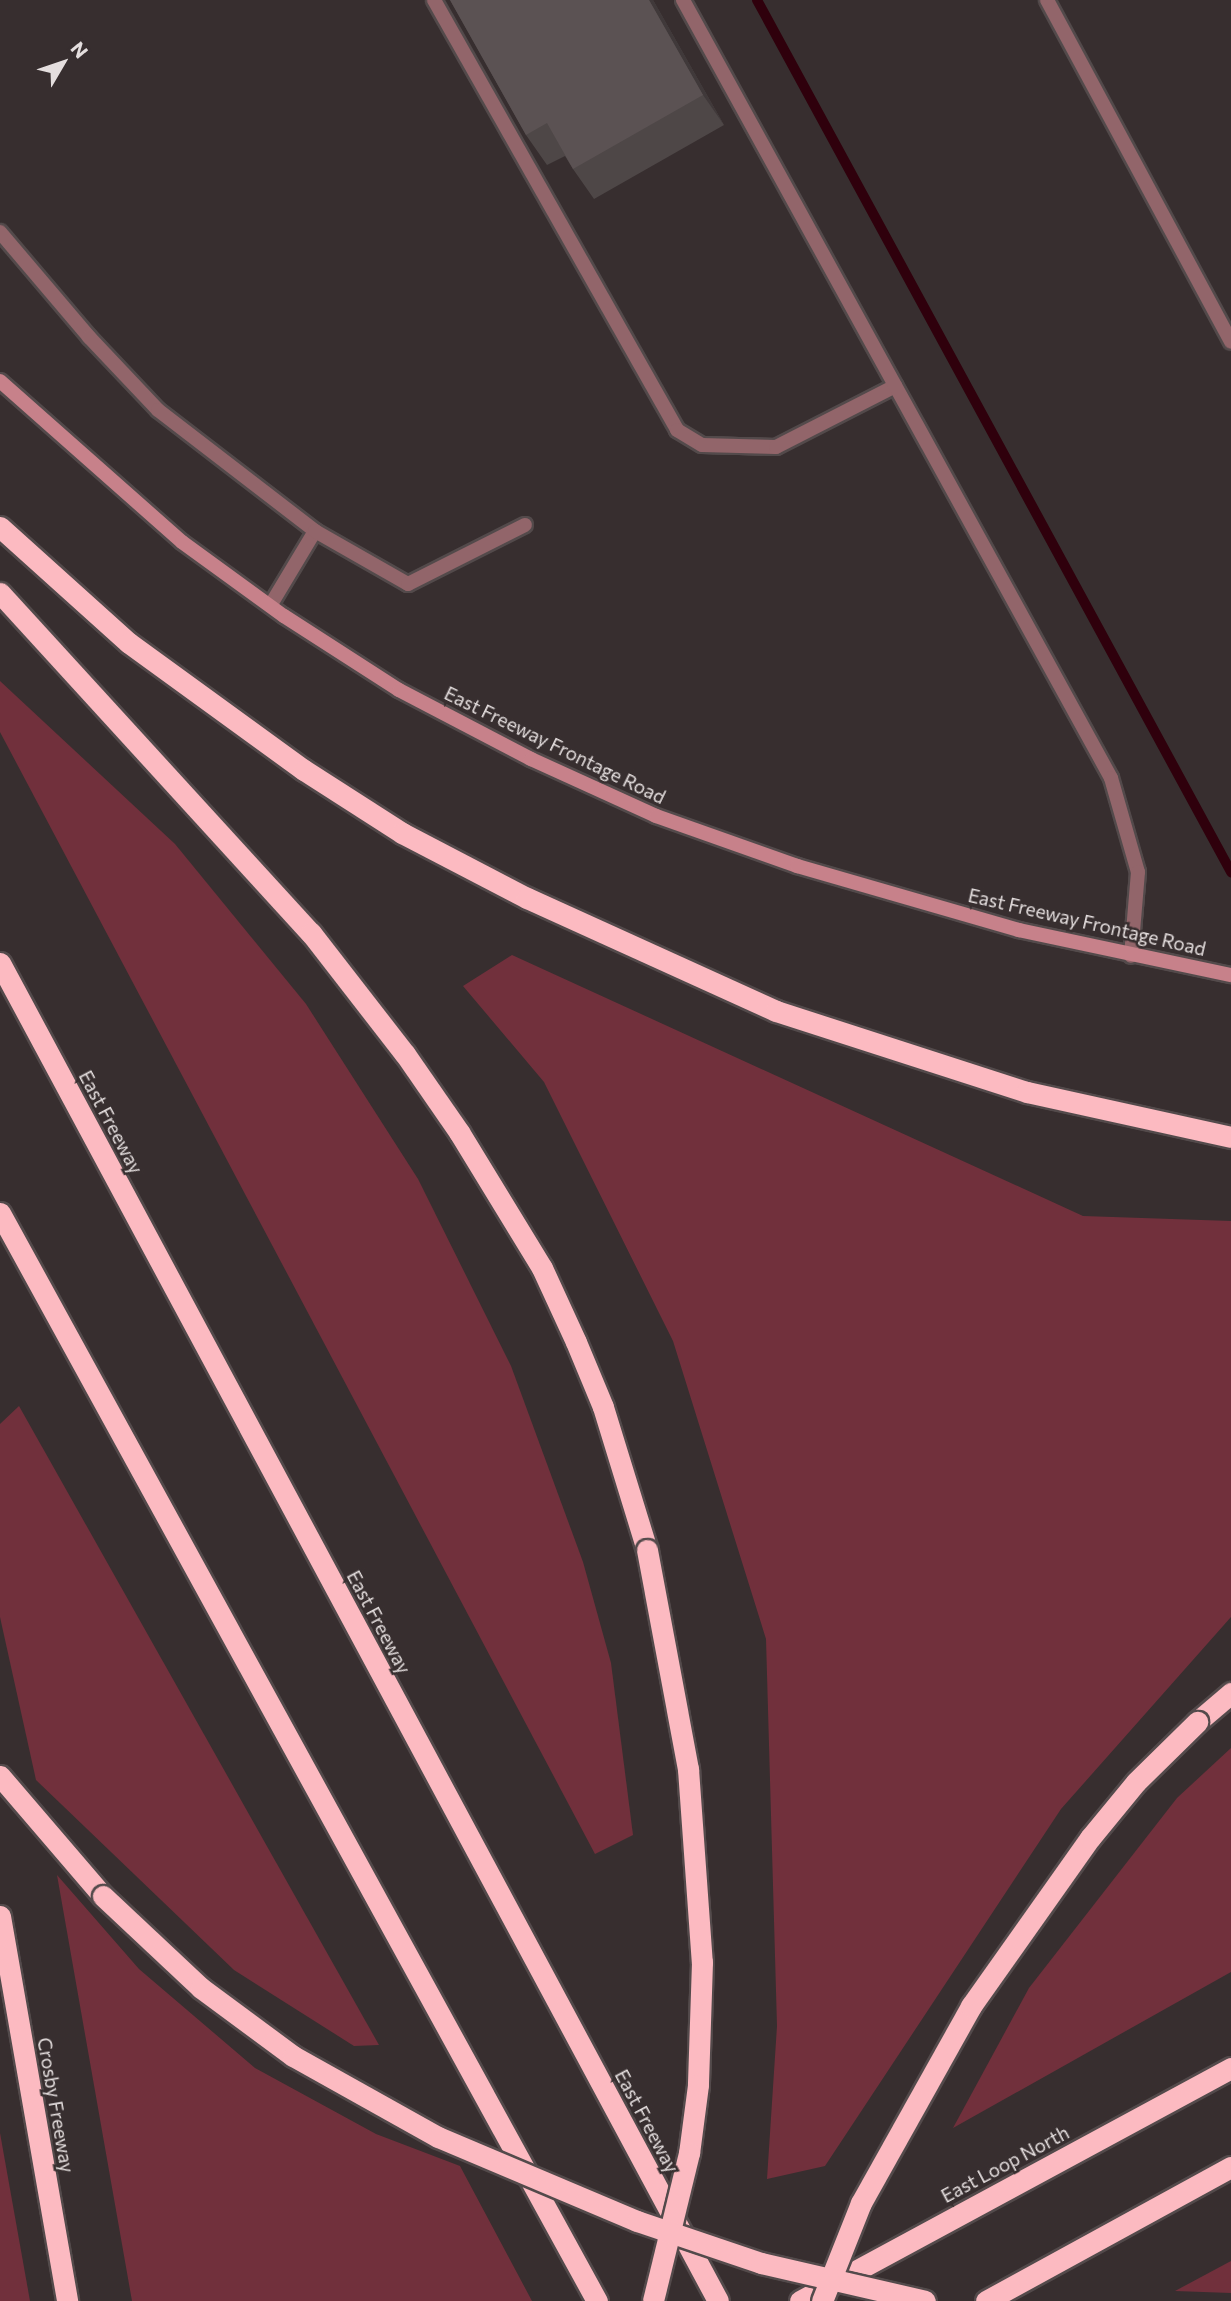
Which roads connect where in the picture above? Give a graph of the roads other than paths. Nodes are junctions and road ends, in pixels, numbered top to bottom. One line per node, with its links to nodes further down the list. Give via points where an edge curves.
1 (434, 0): 7 (lane, via 677,430 702,445 776,447)
2 (683, 0): 7 (lane)
3 (1047, 0): 5 (lane)
4 (0, 232): 10 (lane, via 158,410)
5 (1231, 342)
6 (0, 381): 12 (main road, East Freeway Frontage Road, via 182,542)
7 (895, 386): 13 (lane, via 1111,778 1138,872)
8 (525, 526): 10 (lane, via 408,584)
9 (0, 527): 16 (highway, via 129,643 304,770 402,833 527,898 776,1011 1027,1092)
10 (315, 531): 12 (lane)
11 (0, 593): 25 (highway, bridge, via 303,924 405,1054 542,1268 603,1407 647,1550 688,1769 702,1962 698,2085 689,2153)
12 (270, 606): 13 (main road, East Freeway Frontage Road, via 400,690 531,759 656,816 797,866 1019,930)
13 (1131, 956): 15 (main road, East Freeway Frontage Road)
14 (0, 963): 26 (highway, East Freeway, bridge)
15 (1227, 974)
16 (1231, 1137)
17 (0, 1213): 24 (highway)
18 (1231, 1693): 28 (highway, bridge, via 1136,1782 1090,1838 971,2006 861,2203)
19 (0, 1776): 29 (highway, bridge, via 103,1896 201,1988 293,2056 438,2137 637,2221 761,2263)
20 (0, 1916): 23 (highway, Crosby Freeway)
21 (1231, 2068): 27 (highway, East Loop North)
22 (1231, 2167): 30 (highway)
23 (67, 2301)
24 (597, 2301)
25 (653, 2301)
26 (718, 2301)
27 (800, 2301)
28 (822, 2301)
29 (925, 2301)
30 (986, 2301)

